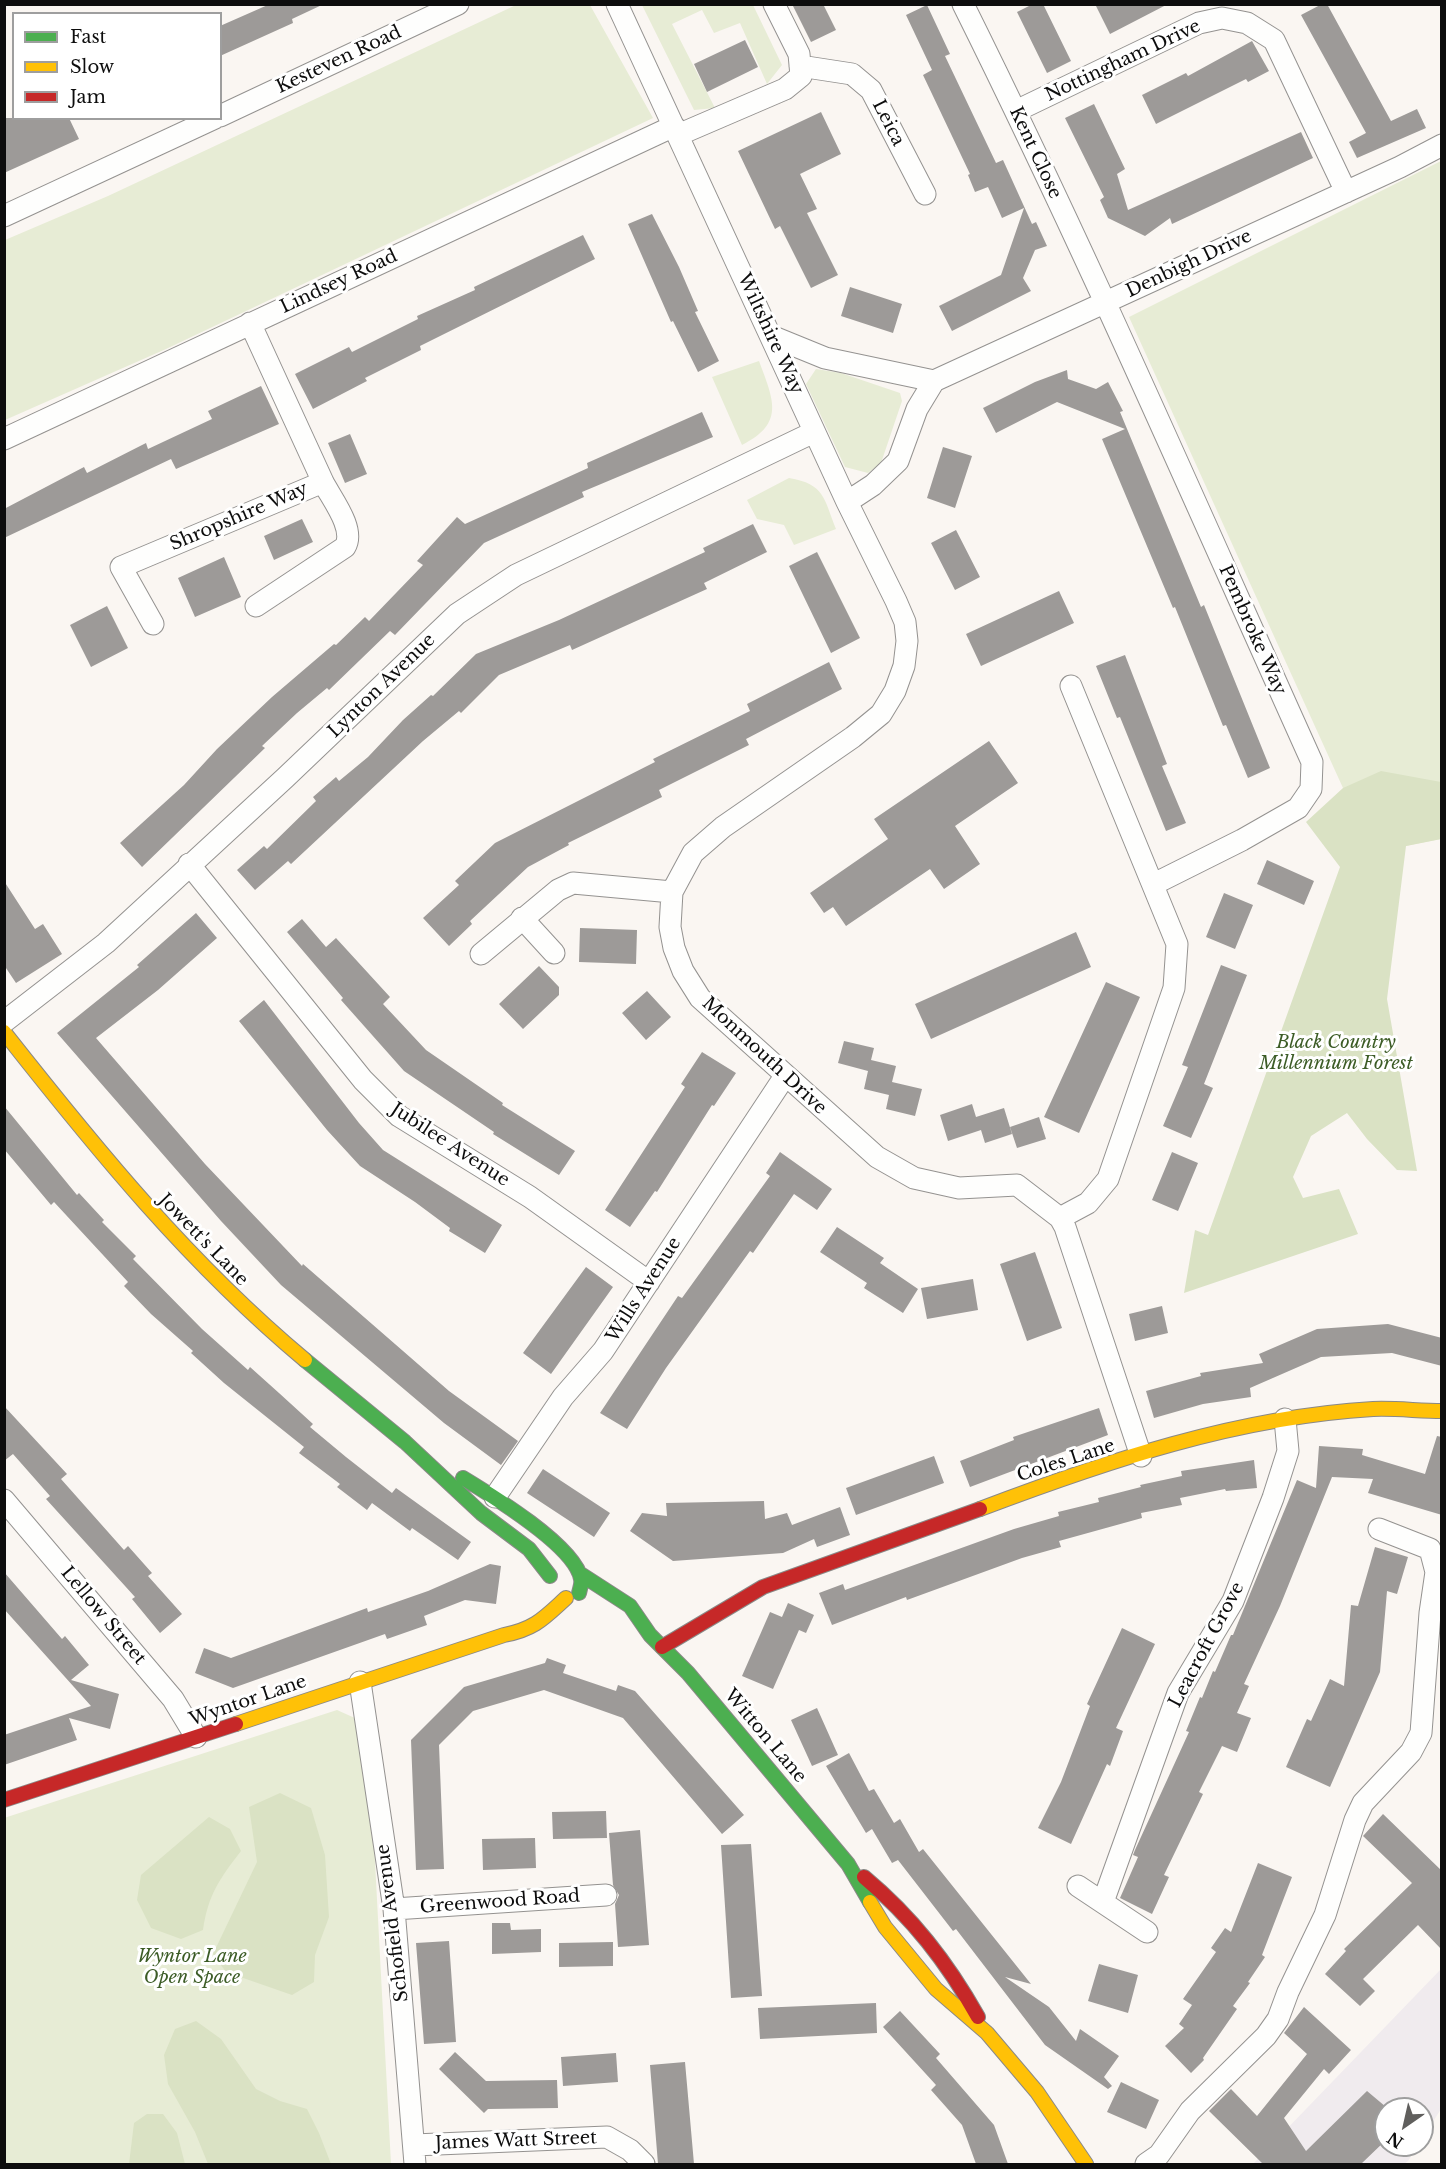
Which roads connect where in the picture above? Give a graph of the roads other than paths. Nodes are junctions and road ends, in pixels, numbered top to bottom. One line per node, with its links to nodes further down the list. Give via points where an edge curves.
1 (458, 4): 7 (street, Kesteven Road)
2 (617, 4): 9 (street, Wiltshire Way)
3 (774, 4): 5 (street, via 799,54)
4 (963, 4): 6 (street, Kent Close)
5 (800, 66): 9 (street, Lindsey Road, via 801,76 785,89); 12 (street, Leica, via 852,74 871,90)
6 (1016, 111): 11 (street, Nottingham Drive, via 1199,23 1222,18 1247,23 1274,40); 14 (street, Kent Close)
7 (222, 115)
8 (211, 120): 13 (street)
9 (676, 130): 15 (street, Lindsey Road); 16 (street, Wiltshire Way)
10 (1442, 145): 11 (street, Denbigh Drive)
11 (1346, 192): 14 (street, Denbigh Drive)
12 (924, 194)
13 (4, 216)
14 (1105, 303): 17 (street, Denbigh Drive); 27 (street, Pembroke Way, via 1312,762 1311,789 1298,808)
15 (250, 323): 19 (street, Lindsey Road); 20 (street, Shropshire Way)
16 (771, 336): 17 (street, via 825,358); 18 (street, Wiltshire Way)
17 (934, 381): 21 (street, via 917,409 898,460 873,485)
18 (814, 432): 21 (street, Wiltshire Way); 26 (street, Lynton Avenue, via 516,575 457,614)
19 (4, 439)
20 (323, 482): 22 (street, via 348,530 349,541); 23 (street, Shropshire Way, via 121,567)
21 (847, 502): 24 (street, Wiltshire Way, via 905,622)
22 (256, 606)
23 (153, 624)
24 (904, 666): 28 (street, Monmouth Drive, via 895,691 880,714 723,827 693,853)
25 (1071, 686): 27 (street)
26 (189, 864): 32 (street, Lynton Avenue, via 106,943); 36 (street, Jubilee Avenue, via 363,1080 399,1116 530,1197)
27 (1154, 884): 35 (street, via 1177,944 1174,988 1108,1179 1088,1203)
28 (672, 892): 29 (street, via 573,883); 34 (street, Monmouth Drive, via 670,927 683,971 700,998)
29 (522, 918): 30 (street); 31 (street)
30 (554, 953)
31 (481, 954)
32 (4, 1022)
33 (4, 1032): 39 (street, Jowett's Lane, via 108,1164 190,1257)
34 (785, 1076): 35 (street, Monmouth Drive, via 877,1156 914,1178 959,1188 1017,1185); 36 (street, Wills Avenue)
35 (1060, 1218): 40 (street)
36 (649, 1282): 41 (street, Wills Avenue)
37 (1442, 1411): 38 (street, Coles Lane, via 1374,1409)
38 (1285, 1419): 40 (street, Coles Lane, via 1219,1431); 64 (street, Leacroft Grove, via 1288,1451 1273,1498 1233,1601 1178,1693)
39 (407, 1444): 41 (street, Jowett's Lane); 44 (street, Jowett's Lane)
40 (1141, 1456): 50 (street, Coles Lane, via 1031,1489 892,1544 785,1579 743,1597)
41 (495, 1497): 44 (street, via 491,1503 507,1518); 45 (street, Jowett's Lane, via 560,1548)
42 (4, 1500): 59 (street, Lellow Street, via 173,1699)
43 (1379, 1529): 55 (street, via 1430,1549 1436,1572 1430,1613)
44 (511, 1536): 46 (street, Jowett's Lane, via 544,1562)
45 (578, 1571): 46 (street, via 563,1565); 47 (street, via 583,1586); 52 (street, Witton Lane, via 630,1606)
46 (548, 1588): 47 (street); 51 (street, Wyntor Lane, via 532,1612)
47 (569, 1598): 48 (street); 51 (street, Wyntor Lane, via 538,1626)
48 (589, 1600)
49 (616, 1614): 52 (street, Witton Lane)
50 (718, 1614): 53 (street, Coles Lane); 54 (street, Coles Lane)
51 (504, 1635): 58 (street, Wyntor Lane)
52 (650, 1635): 54 (street, Witton Lane)
53 (704, 1642)
54 (662, 1647): 57 (street, Witton Lane)
55 (1435, 1654): 71 (street, via 1421,1733 1411,1752 1363,1803 1325,1916 1278,2019 1266,2036 1190,2111 1159,2155)
56 (697, 1656): 57 (street)
57 (688, 1673): 61 (street, Witton Lane)
58 (360, 1682): 59 (street, Wyntor Lane); 65 (street, Schofield Avenue)
59 (196, 1737): 60 (street, Wyntor Lane)
60 (4, 1800)
61 (848, 1864): 67 (street, Witton Lane, via 885,1927 907,1954 936,1989); 67 (street, Witton Lane, via 902,1909 954,1971)
62 (1078, 1886): 64 (street)
63 (606, 1895): 65 (street, Greenwood Road)
64 (1103, 1902): 66 (street)
65 (394, 1910): 68 (street, Schofield Avenue)
66 (1147, 1932)
67 (987, 2033): 70 (street, Witton Lane, via 1037,2092)
68 (414, 2155): 69 (street, James Watt Street, via 608,2137)
69 (644, 2164)
70 (1086, 2164)
71 (1146, 2164)

